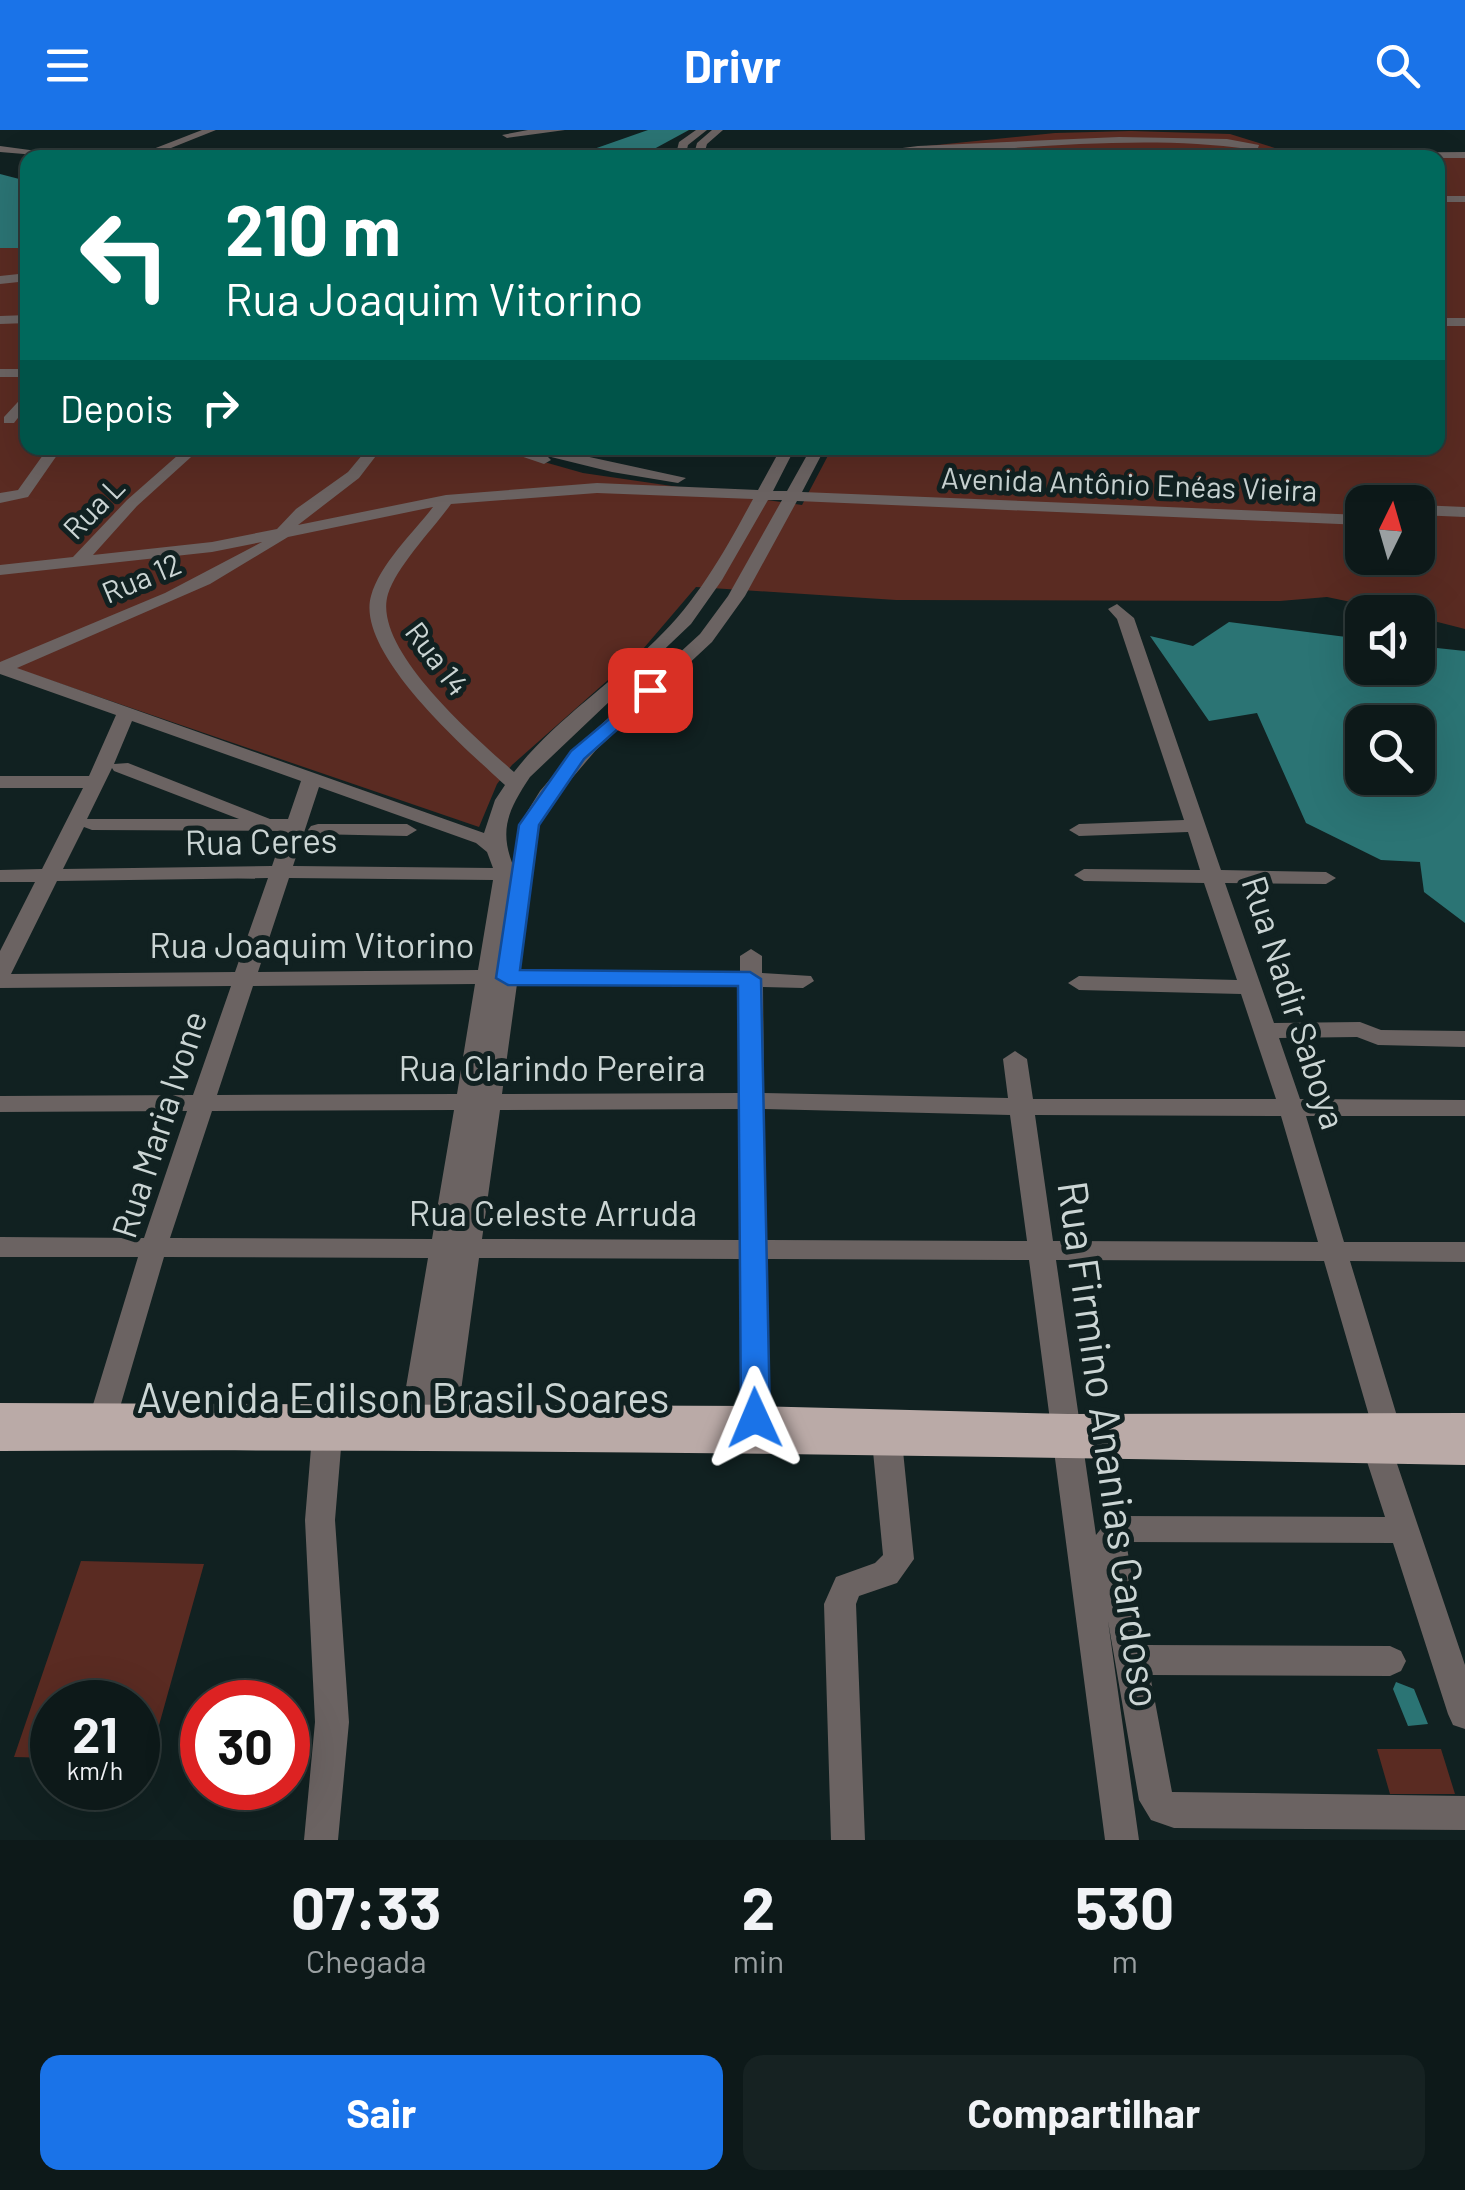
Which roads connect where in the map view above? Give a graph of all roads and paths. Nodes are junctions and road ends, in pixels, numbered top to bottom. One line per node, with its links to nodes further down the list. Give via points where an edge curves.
1 (212, 130): 6 (street)
2 (560, 130): 5 (street)
3 (702, 130): 7 (street)
4 (718, 130): 8 (street)
5 (508, 135)
6 (157, 150)
7 (682, 150)
8 (700, 150)
9 (908, 150): 10 (street, via 1173,134 1245,141)
10 (1253, 150)
11 (50, 455): 22 (street, via 23,494)
12 (187, 455): 32 (street, Rua L)
13 (369, 455): 30 (street)
14 (530, 455): 18 (street)
15 (560, 455): 19 (street)
16 (784, 455): 20 (street)
17 (814, 455): 21 (street)
18 (607, 476): 19 (street, Avenida Antônio Enéas Vieira); 30 (street, Avenida Antônio Enéas Vieira, via 435,490)
19 (696, 481): 20 (street, Avenida Antônio Enéas Vieira)
20 (764, 490): 21 (street, Avenida Antônio Enéas Vieira); 23 (street, Avenida Antônio Enéas Vieira, via 597,488); 41 (street, via 688,617)
21 (793, 491): 24 (street, Avenida Antônio Enéas Vieira); 27 (street, Avenida Antônio Enéas Vieira); 48 (street, via 718,624 578,755 529,825)
22 (0, 498)
23 (446, 500): 30 (street, Avenida Antônio Enéas Vieira); 41 (street, Rua 14, via 384,583 380,624 401,664)
24 (1345, 507)
25 (1435, 511): 26 (street)
26 (1465, 512)
27 (1345, 519)
28 (1435, 522): 29 (street)
29 (1465, 523)
30 (289, 527): 32 (street, Avenida Antônio Enéas Vieira); 35 (street, Rua 12, via 202,581)
31 (0, 557): 32 (street, Avenida Antônio Enéas Vieira)
32 (81, 558): 33 (street, Avenida Antônio Enéas Vieira)
33 (0, 570)
34 (1117, 609): 44 (street, Rua Nadir Saboya)
35 (0, 668): 36 (street)
36 (126, 713): 38 (street); 40 (street)
37 (122, 767): 43 (street)
38 (312, 778): 45 (street, Rua Maria Ivone); 48 (street, via 482,839)
39 (0, 782): 40 (street)
40 (96, 782): 52 (street)
41 (515, 784): 48 (street, via 495,827)
42 (92, 824): 43 (street)
43 (268, 825): 45 (street)
44 (1196, 826): 47 (street); 54 (street, Rua Nadir Saboya)
45 (304, 829): 46 (street); 49 (street, Rua Maria Ivone)
46 (406, 830)
47 (1079, 830)
48 (512, 865): 49 (street, Rua Ceres); 58 (street)
49 (278, 872): 52 (street, Rua Ceres); 57 (street, Rua Maria Ivone)
50 (1084, 875): 54 (street)
51 (0, 876): 52 (street, Rua Ceres)
52 (50, 876): 56 (street)
53 (1326, 878): 54 (street)
54 (1214, 879): 62 (street, Rua Nadir Saboya)
55 (750, 968): 58 (street, Rua Joaquim Vitorino); 60 (street, Rua Joaquim Vitorino); 67 (street)
56 (0, 973)
57 (242, 978): 58 (street, Rua Joaquim Vitorino); 59 (street, Rua Joaquim Vitorino); 69 (street, Rua Maria Ivone)
58 (498, 978): 66 (street)
59 (0, 981)
60 (804, 981)
61 (1079, 982): 62 (street)
62 (1250, 987): 63 (street, Rua Nadir Saboya)
63 (1265, 1030): 64 (street); 71 (street, Rua Nadir Saboya)
64 (1465, 1039)
65 (1014, 1059): 70 (street, Rua Firmino Ananias Cardoso)
66 (478, 1101): 67 (street, Rua Clarindo Pereira); 69 (street, Rua Clarindo Pereira); 75 (street)
67 (751, 1101): 70 (street, Rua Clarindo Pereira); 76 (street)
68 (0, 1104): 69 (street, Rua Clarindo Pereira)
69 (203, 1105): 74 (street, Rua Maria Ivone)
70 (1022, 1107): 71 (street, Rua Clarindo Pereira); 77 (street, Rua Firmino Ananias Cardoso)
71 (1291, 1107): 72 (street, Rua Clarindo Pereira); 78 (street, Rua Nadir Saboya)
72 (1465, 1108)
73 (0, 1247): 74 (street, Rua Celeste Arruda)
74 (154, 1247): 75 (street, Rua Celeste Arruda); 82 (street, Rua Maria Ivone)
75 (457, 1247): 76 (street, Rua Celeste Arruda); 84 (street)
76 (752, 1248): 77 (street, Rua Celeste Arruda); 81 (street)
77 (1043, 1251): 78 (street, Rua Celeste Arruda); 87 (street, Rua Firmino Ananias Cardoso)
78 (1336, 1252): 79 (street, Rua Celeste Arruda); 85 (street, Rua Nadir Saboya)
79 (1465, 1252)
80 (0, 1416): 82 (main road, Avenida Edilson Brasil Soares)
81 (755, 1418): 84 (main road, Avenida Edilson Brasil Soares); 87 (main road, Avenida Edilson Brasil Soares)
82 (100, 1426): 84 (main road, Avenida Edilson Brasil Soares); 86 (main road, Avenida Edilson Brasil Soares); 88 (main road, Avenida Edilson Brasil Soares)
83 (1465, 1426): 85 (main road, Avenida Edilson Brasil Soares)
84 (428, 1427): 86 (main road, Avenida Edilson Brasil Soares); 90 (main road, Avenida Edilson Brasil Soares)
85 (1379, 1434): 87 (main road, Avenida Edilson Brasil Soares); 89 (main road, Avenida Edilson Brasil Soares); 91 (street, Rua Nadir Saboya)
86 (327, 1436): 96 (street, via 320,1520 332,1722)
87 (1068, 1436): 90 (main road, Avenida Edilson Brasil Soares); 98 (street, Rua Firmino Ananias Cardoso)
88 (0, 1438)
89 (1465, 1452)
90 (889, 1455): 97 (street, via 898,1559 886,1573 847,1587 840,1604)
91 (1406, 1530): 92 (street, via 1119,1529 1110,1539); 94 (street, Rua Nadir Saboya)
92 (1130, 1660): 93 (street); 95 (street, via 1162,1808)
93 (1390, 1661)
94 (1465, 1714)
95 (1465, 1813)
96 (321, 1840)
97 (848, 1840)
98 (1122, 1840)

